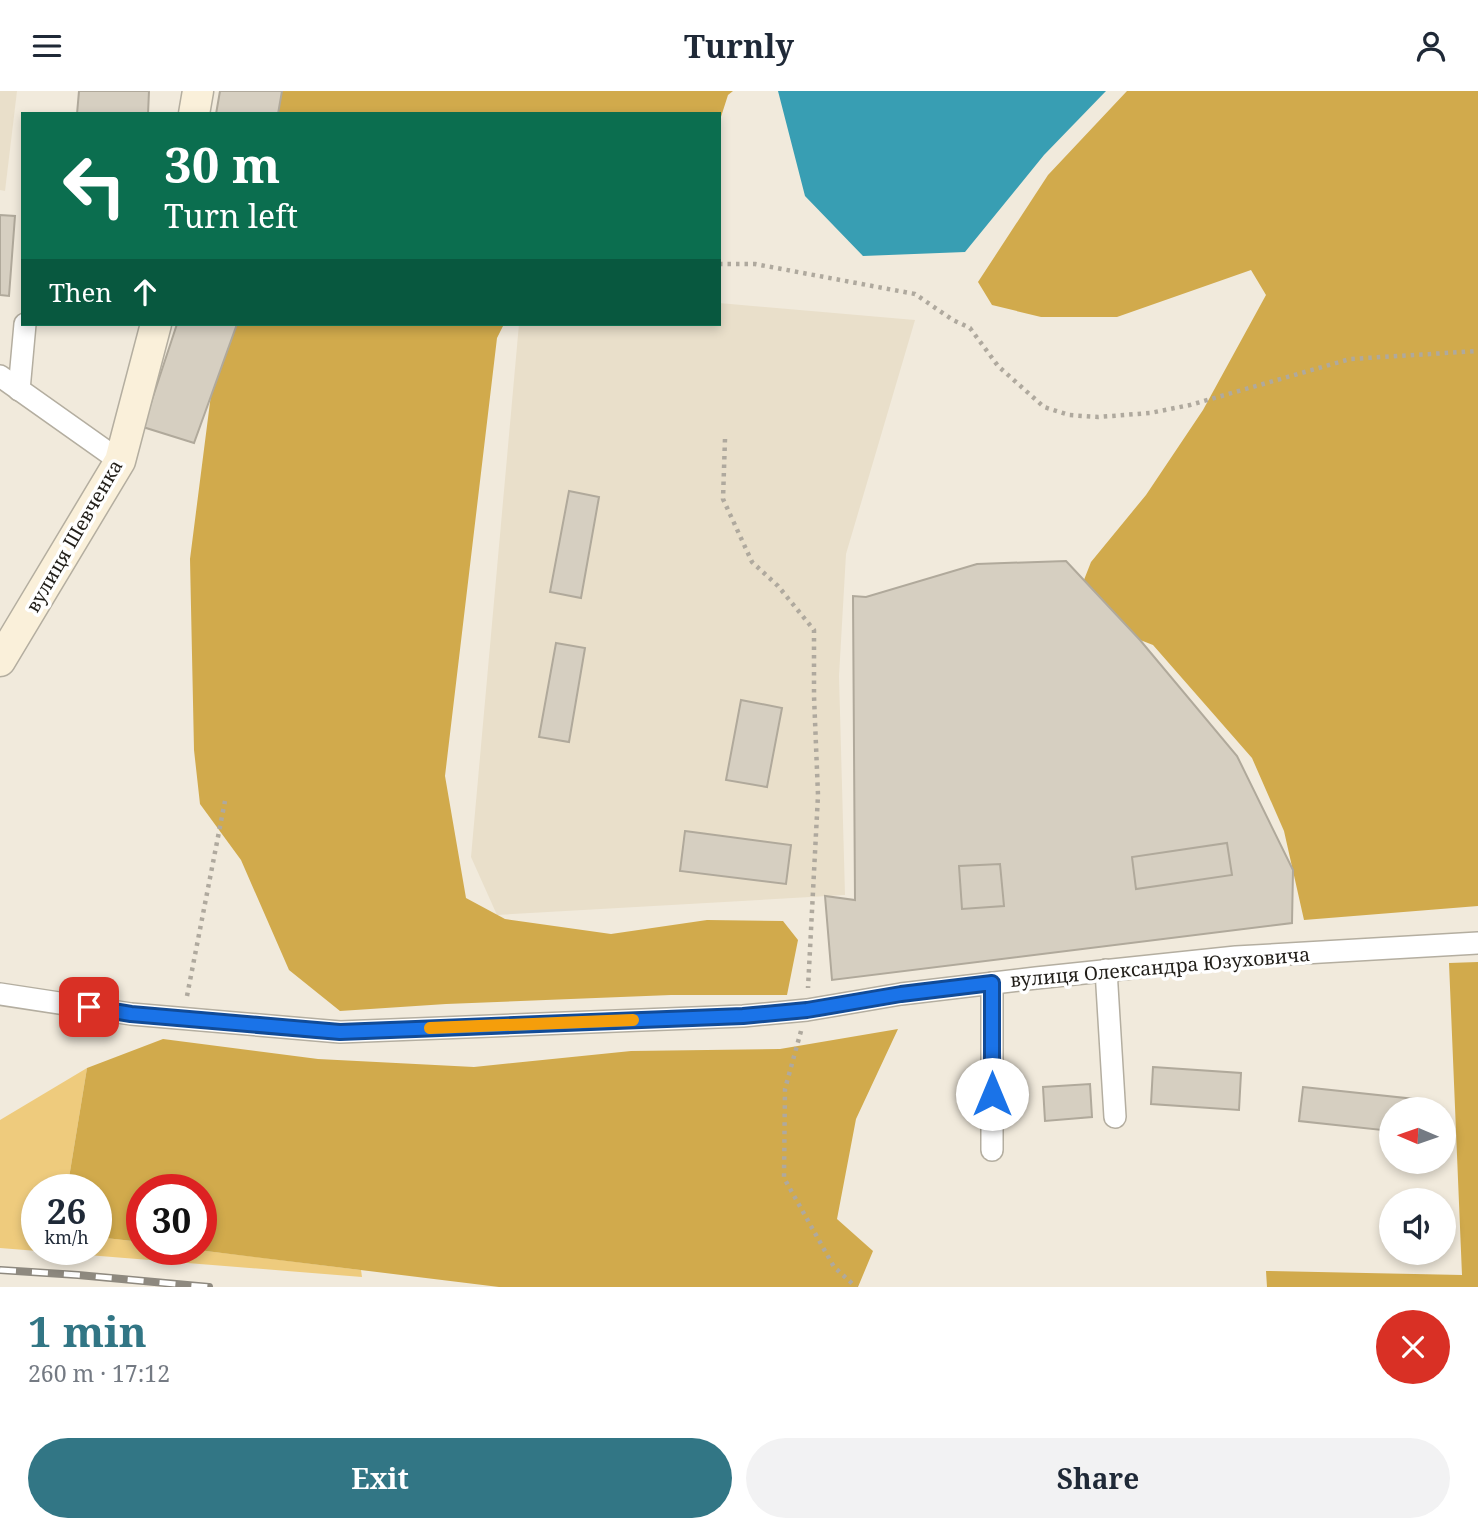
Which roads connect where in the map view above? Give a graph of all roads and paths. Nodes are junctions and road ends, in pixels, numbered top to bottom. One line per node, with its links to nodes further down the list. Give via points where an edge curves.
1 (198, 91): 2 (street)
2 (194, 112)
3 (721, 264): 6 (path, via 755,264 915,294 970,328 998,366 1044,407 1069,415 1098,418 1190,405 1350,359)
4 (25, 326): 8 (street)
5 (155, 326): 10 (street, вулиця Шевченка)
6 (1478, 351)
7 (0, 376): 8 (street)
8 (19, 390): 10 (street)
9 (725, 439): 17 (path, via 723,499 752,562 814,629 818,795)
10 (120, 461): 11 (street, вулиця Шевченка)
11 (0, 661)
12 (225, 801): 18 (path)
13 (1478, 943): 14 (street, вулиця Олександра Юзуховича, via 1236,957)
14 (1106, 970): 15 (street, вулиця Олександра Юзуховича); 19 (street)
15 (992, 983): 17 (street, вулиця Олександра Юзуховича); 20 (street)
16 (0, 994): 18 (street, вулиця Олександра Юзуховича)
17 (807, 1010): 18 (street, вулиця Олександра Юзуховича, via 340,1032); 21 (path, via 785,1089 784,1178 834,1267)
18 (183, 1018)
19 (1115, 1117)
20 (992, 1150)
21 (856, 1287)

